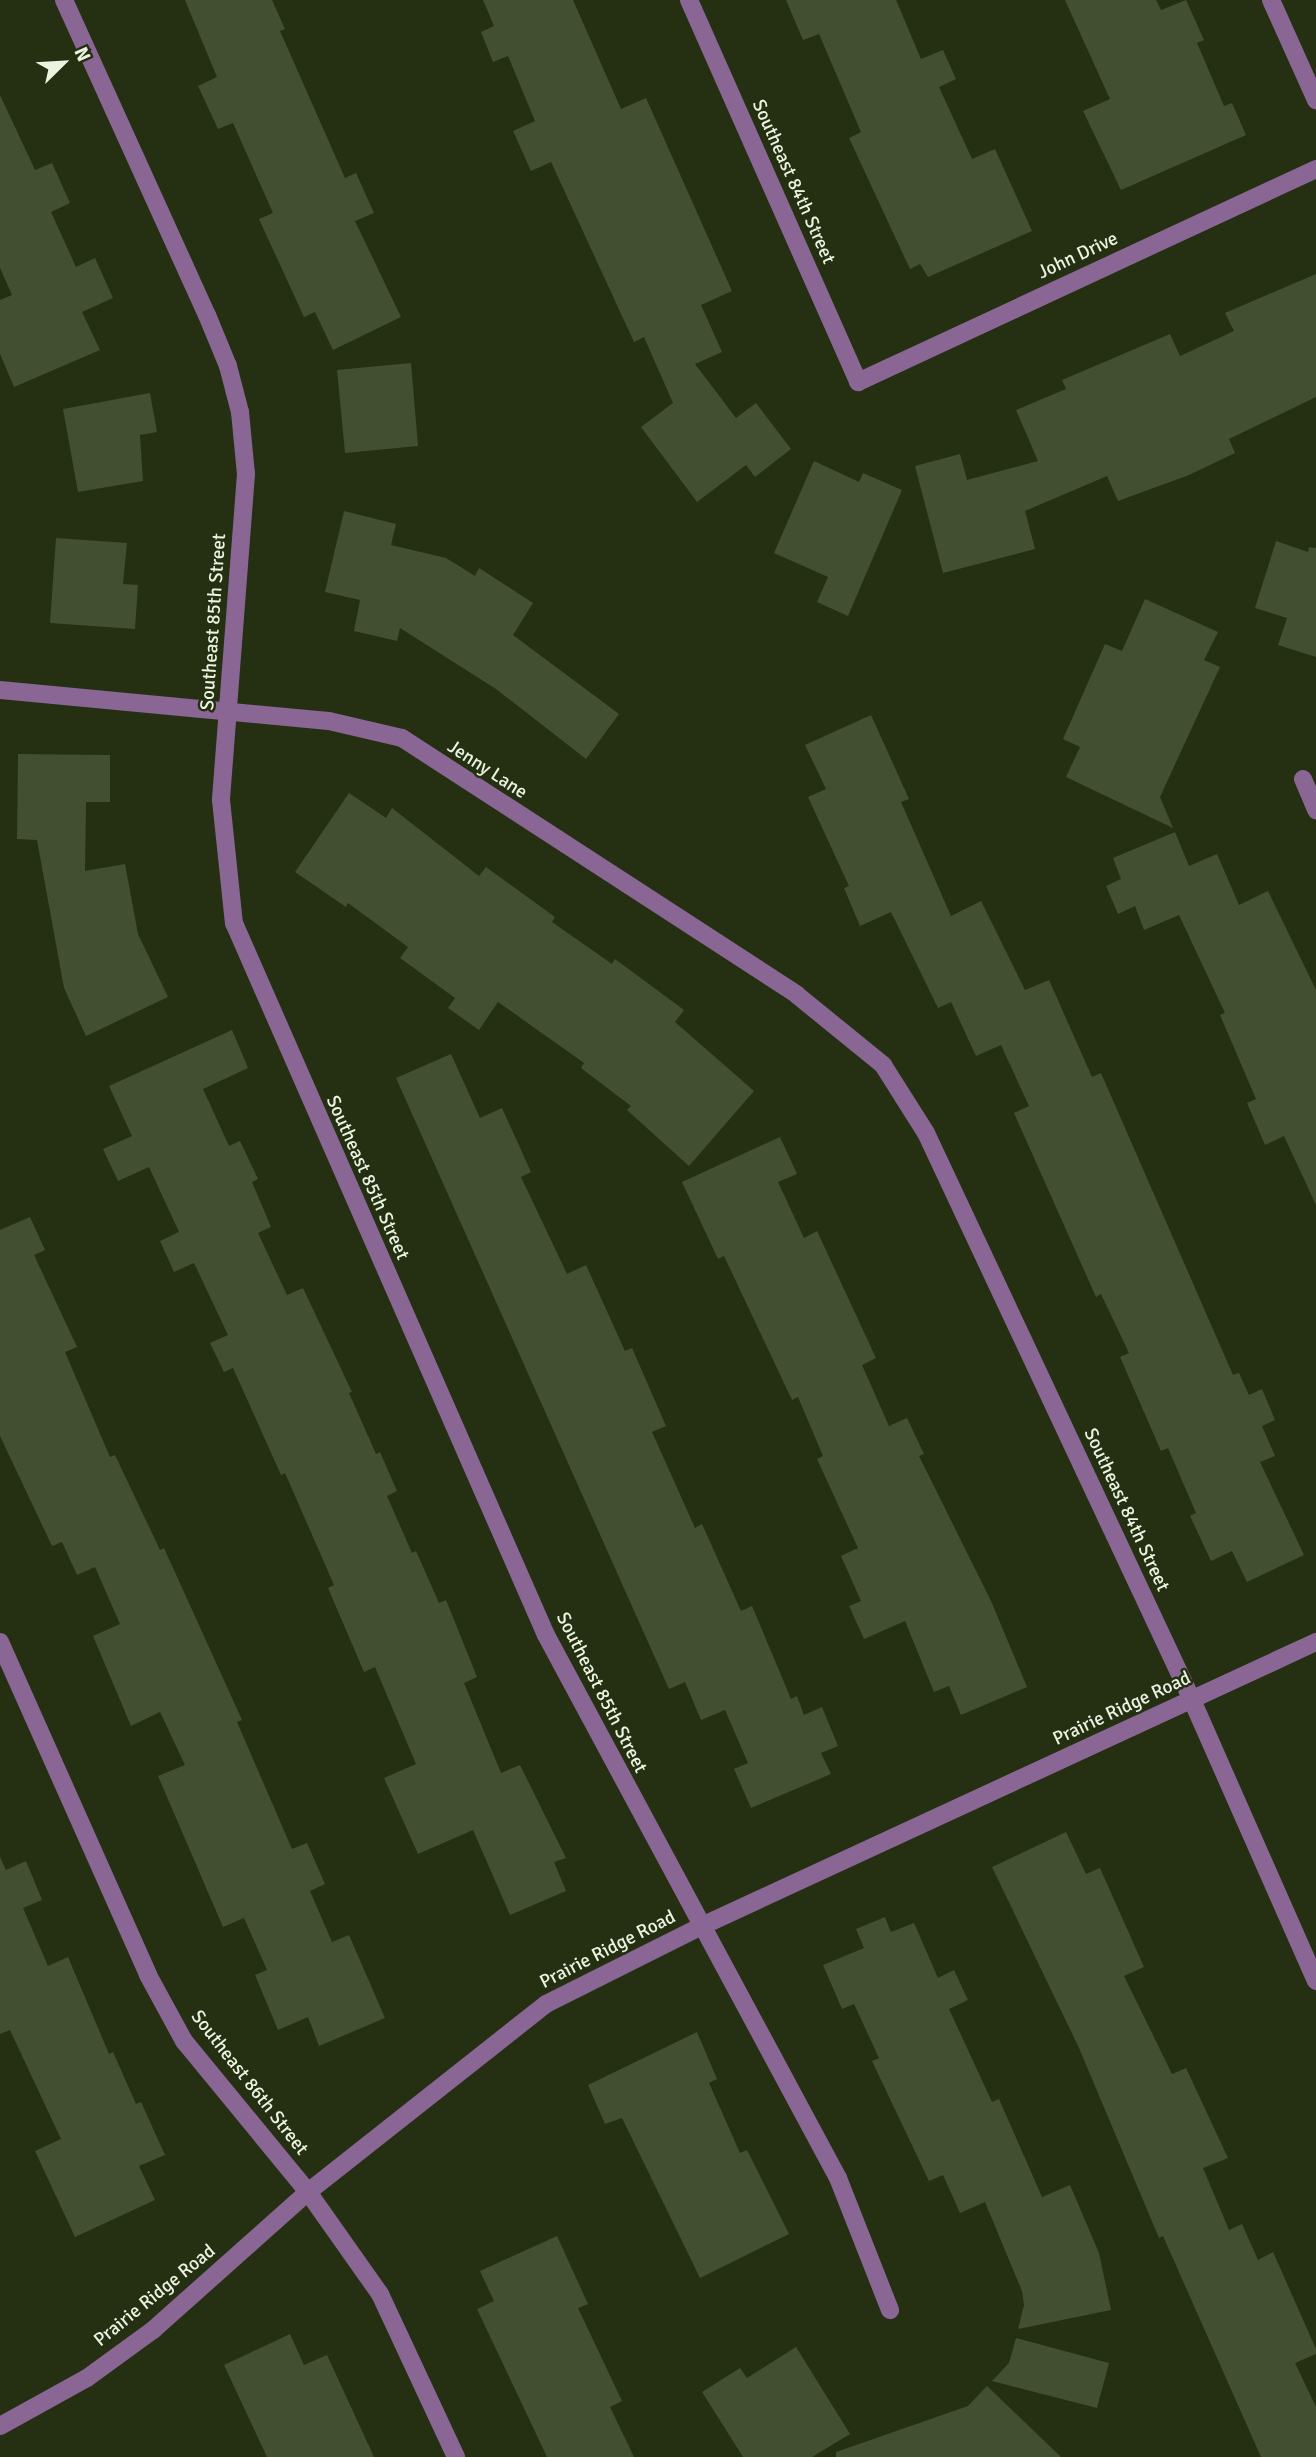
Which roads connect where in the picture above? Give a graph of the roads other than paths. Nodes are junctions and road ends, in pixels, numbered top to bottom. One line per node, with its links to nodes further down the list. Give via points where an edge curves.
1 (64, 0): 8 (street, Southeast 85th Street, via 207,315 240,412 246,474)
2 (689, 0): 6 (street, Southeast 84th Street)
3 (1271, 0): 4 (street)
4 (1316, 100)
5 (1316, 169): 6 (street, John Drive)
6 (858, 382)
7 (0, 690): 8 (street, Jenny Lane)
8 (228, 710): 11 (street, Jenny Lane, via 329,722 402,738 797,995); 15 (street, Southeast 85th Street, via 221,800 224,846 234,923 251,970 546,1635 647,1830)
9 (1303, 779): 10 (street)
10 (1316, 810)
11 (883, 1065): 14 (street, Southeast 84th Street, via 926,1133)
12 (0, 1642): 17 (street, Southeast 86th Street, via 148,1975 184,2041)
13 (1316, 1642): 14 (street, Prairie Ridge Road)
14 (1192, 1700): 15 (street, Prairie Ridge Road); 16 (street, Southeast 84th Street)
15 (704, 1925): 17 (street, Prairie Ridge Road, via 546,2004); 18 (street, Southeast 85th Street, via 838,2178)
16 (1316, 1981)
17 (309, 2192): 19 (street, Prairie Ridge Road, via 153,2330 87,2378); 20 (street, Southeast 86th Street, via 380,2294)
18 (890, 2310)
19 (0, 2426)
20 (456, 2457)

